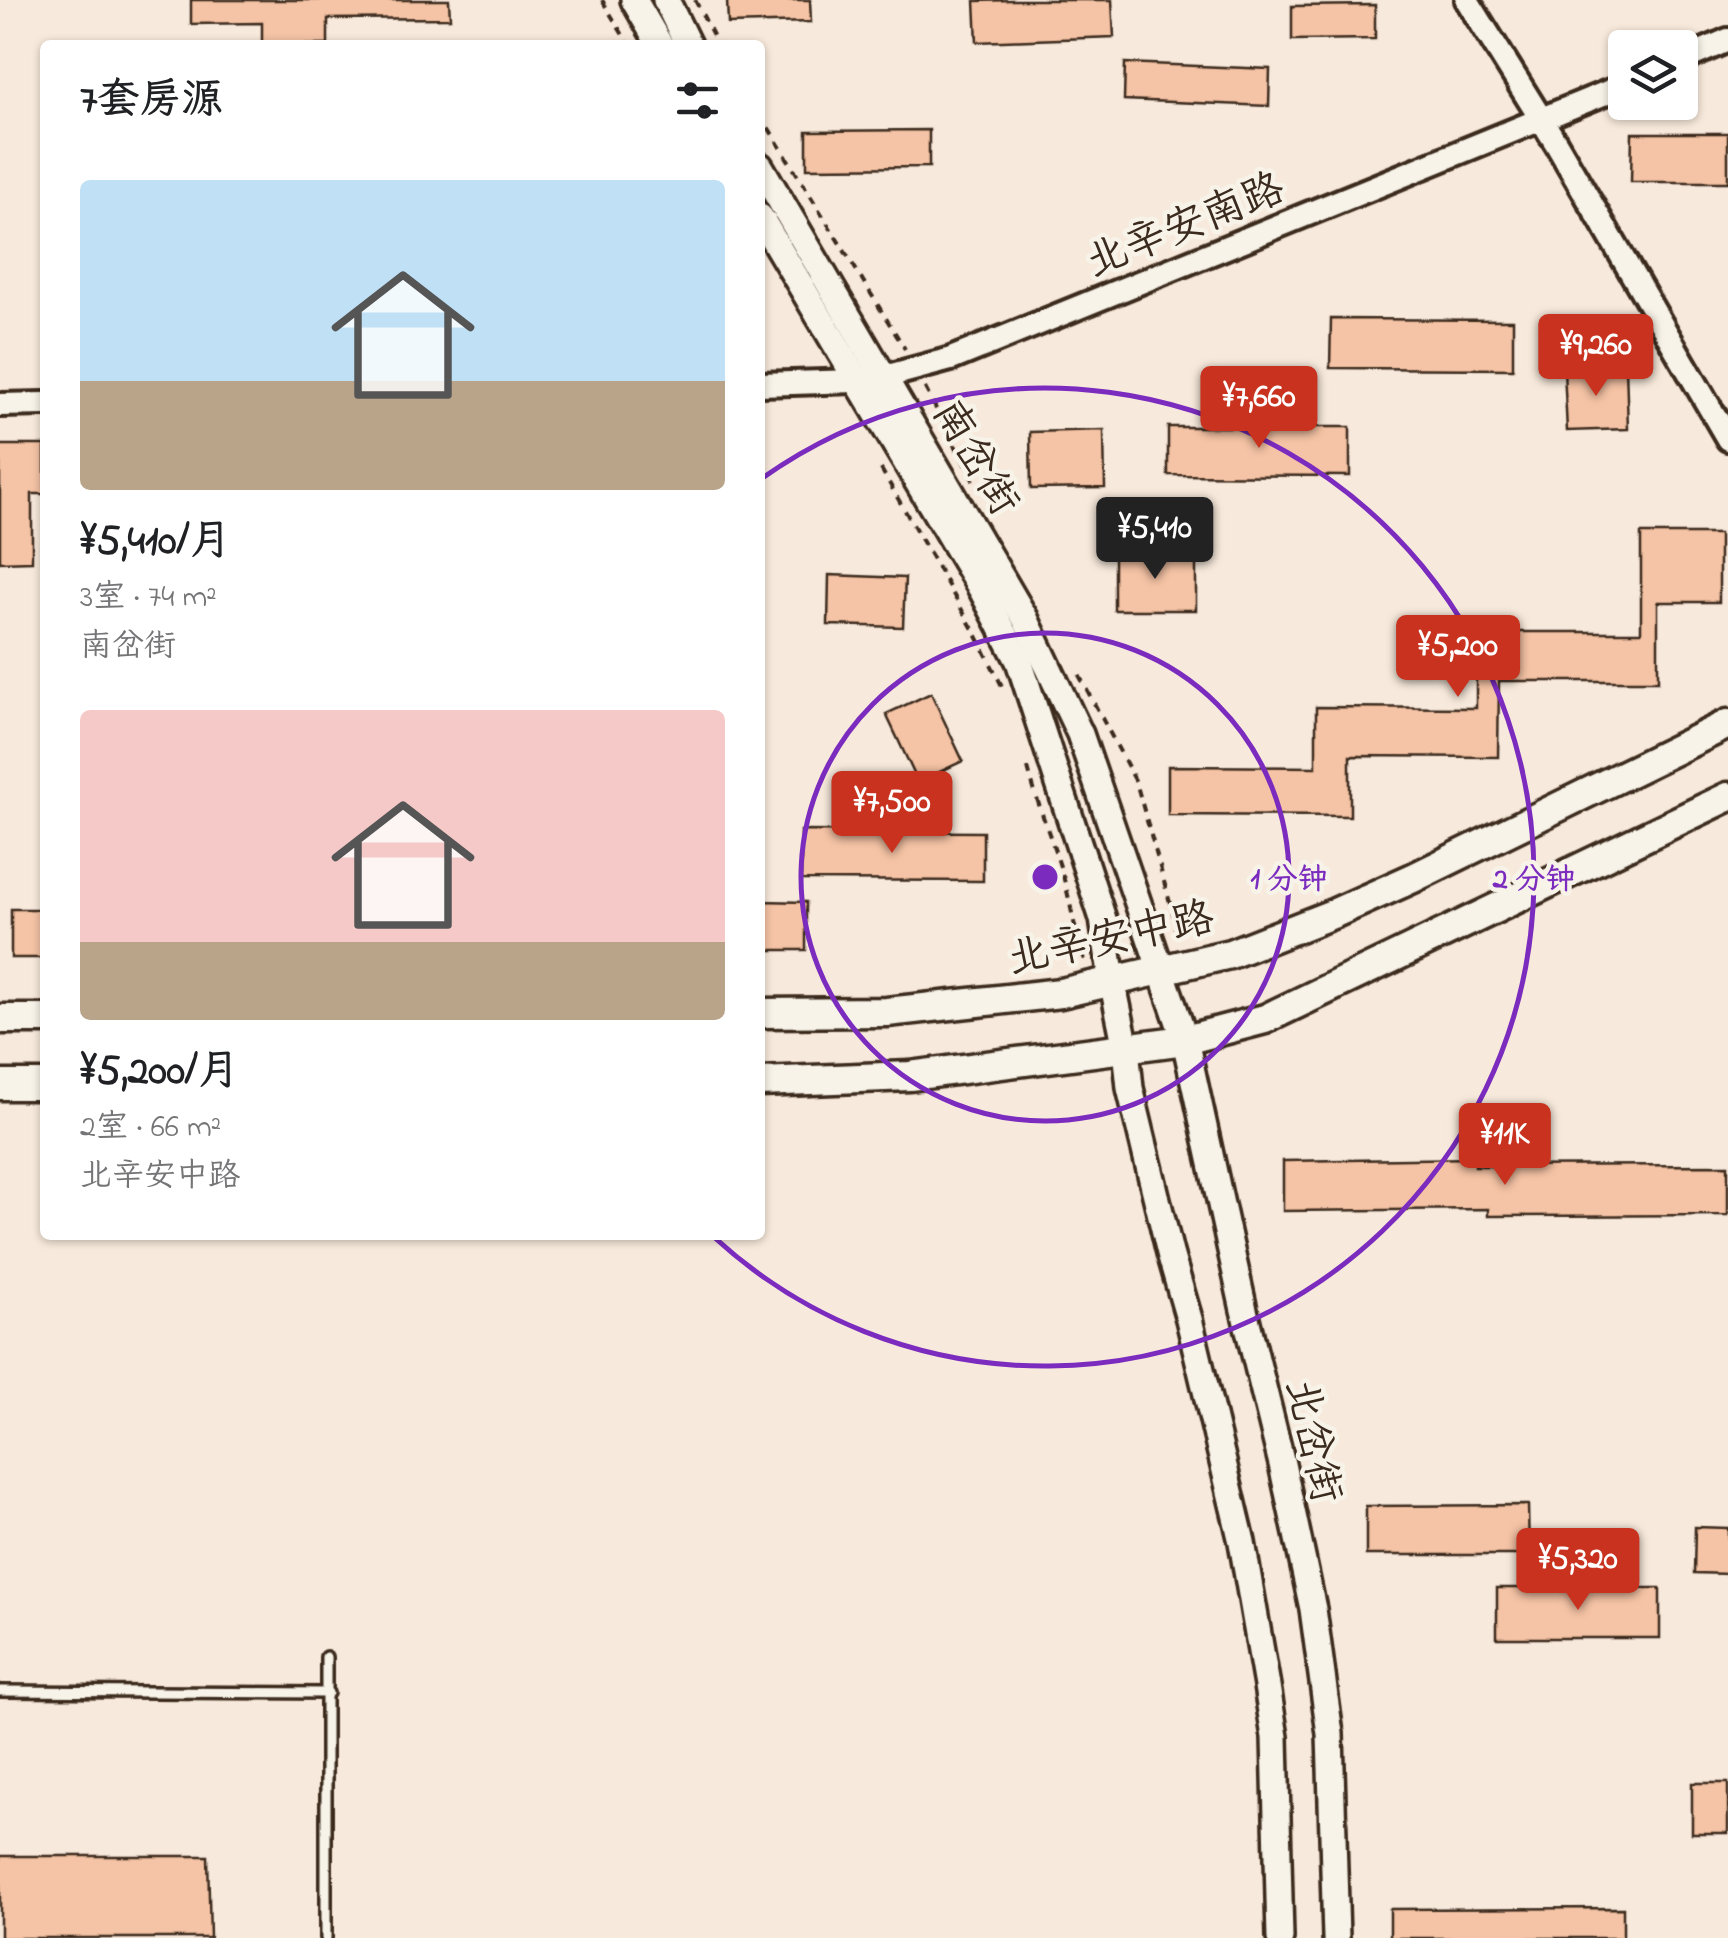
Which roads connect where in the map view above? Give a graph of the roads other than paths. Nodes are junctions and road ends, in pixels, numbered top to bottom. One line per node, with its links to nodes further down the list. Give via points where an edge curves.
1 (634, 0): 4 (main road)
2 (666, 0): 5 (main road)
3 (1467, 0): 9 (street)
4 (657, 40)
5 (686, 40)
6 (1728, 40): 7 (street)
7 (1698, 53)
8 (1608, 91): 9 (street, 北辛安南路)
9 (1542, 120): 12 (street, 北辛安南路, via 951,359); 17 (street)
10 (765, 175): 12 (main road, 南岔街)
11 (765, 225): 13 (main road, 南岔街)
12 (884, 377): 13 (street, 北辛安南路); 20 (main road, 南岔街, via 1025,618 1080,734)
13 (856, 382): 14 (street, 北辛安南路); 21 (main road, 南岔街, via 1018,661 1104,918)
14 (765, 384)
15 (40, 404): 16 (street)
16 (0, 405)
17 (1728, 439)
18 (1728, 724): 20 (main road, 北辛安中路, via 1335,913 1230,954)
19 (1728, 797): 25 (main road, via 1265,1019)
20 (1161, 970): 21 (main road, 北辛安中路); 25 (main road, 北岔街)
21 (1104, 983): 22 (main road, 北辛安中路, via 888,1012); 26 (main road)
22 (765, 1013)
23 (40, 1018): 24 (main road)
24 (0, 1019)
25 (1185, 1040): 26 (main road); 35 (main road, 北岔街, via 1313,1609 1330,1734)
26 (1126, 1048): 27 (main road, via 910,1076); 34 (main road, via 1130,1088 1242,1542 1264,1668 1276,1753)
27 (765, 1082)
28 (0, 1085): 29 (main road)
29 (40, 1085)
30 (326, 1656): 32 (lane)
31 (0, 1692): 32 (lane)
32 (328, 1693): 33 (lane)
33 (326, 1938)
34 (1280, 1938)
35 (1336, 1938)

